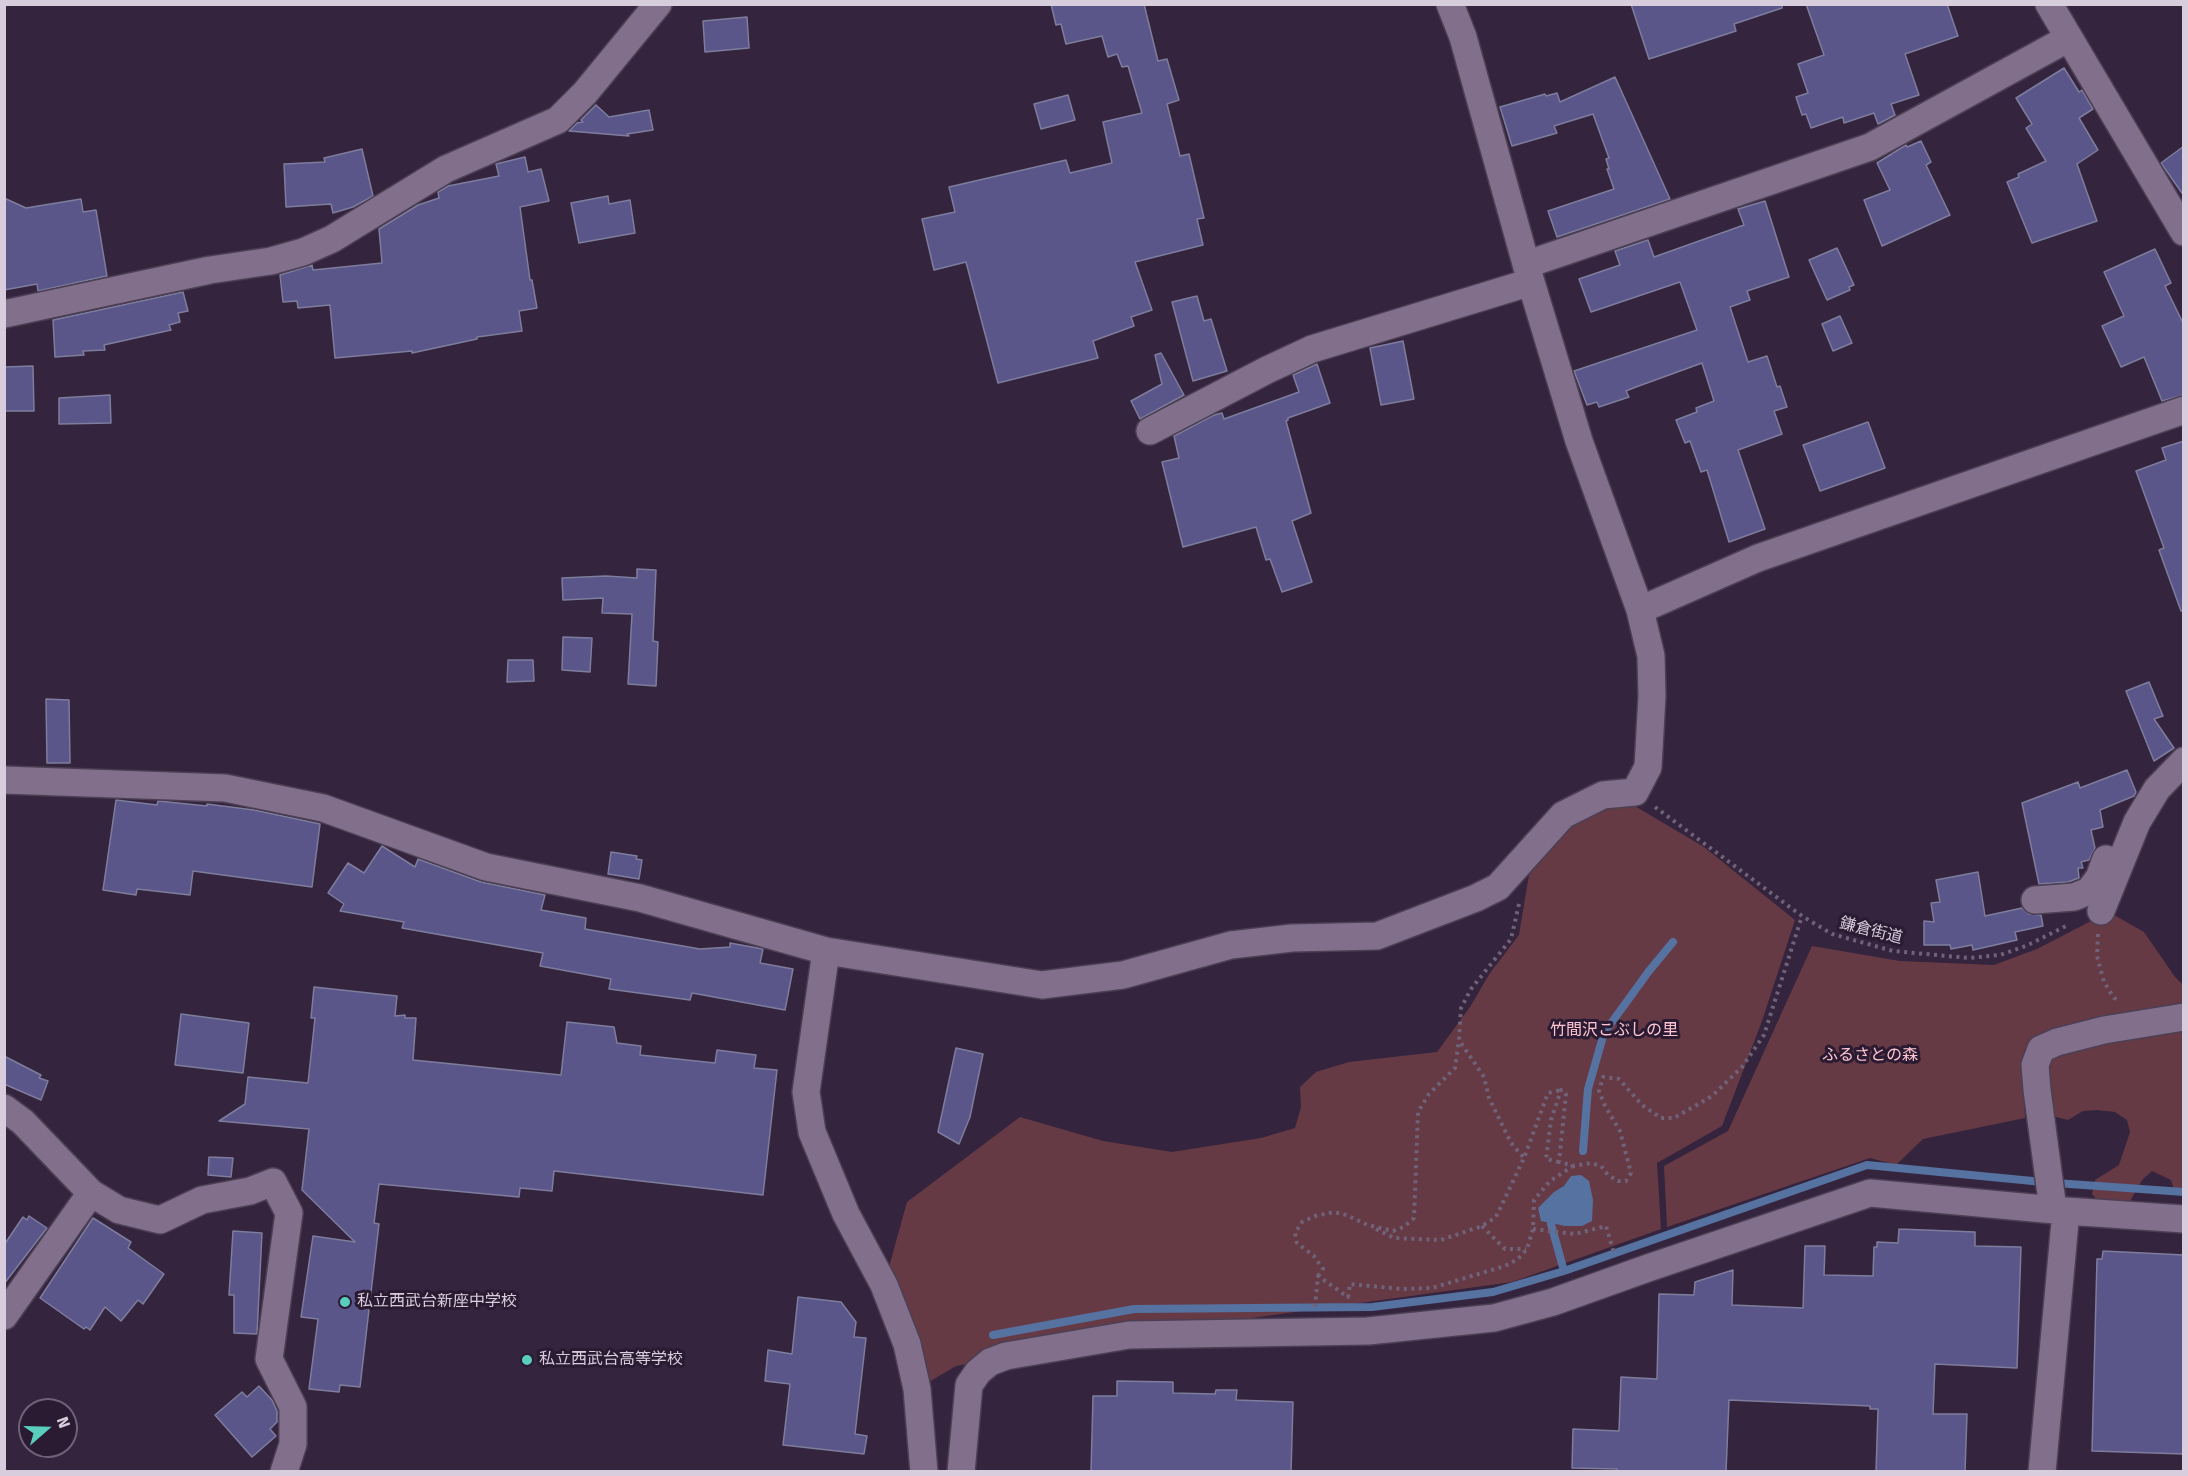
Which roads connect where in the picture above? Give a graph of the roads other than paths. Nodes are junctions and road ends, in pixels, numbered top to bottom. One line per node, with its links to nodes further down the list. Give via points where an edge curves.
1 (658, 4): 7 (street, via 558,120 446,169 303,252)
2 (1450, 4): 6 (street, via 1463,37)
3 (2049, 4): 4 (street)
4 (2069, 38): 5 (street); 6 (street, via 1870,147)
5 (2181, 220)
6 (1530, 273): 9 (street, via 1312,349); 10 (street, via 1579,441)
7 (4, 314)
8 (2184, 410): 10 (street, via 1758,558)
9 (1149, 431)
10 (1640, 610): 16 (street, via 1651,656 1653,696 1648,767 1635,792 1603,795 1563,815 1498,886 1476,898 1377,936 1292,938 1231,945 1123,975 1042,985)
11 (2184, 761): 13 (street, via 2157,789)
12 (4, 780): 16 (street, via 225,788 323,808 486,867 640,898)
13 (2137, 822): 14 (street, via 2118,835 2090,891 2074,897); 15 (street)
14 (2035, 900)
15 (2101, 912)
16 (826, 951): 24 (street, via 806,1092 812,1132 846,1214 884,1285 907,1344 917,1389)
17 (2184, 1017): 20 (street, via 2104,1030 2041,1049 2035,1065)
18 (4, 1108): 19 (street, via 23,1122)
19 (91, 1193): 22 (street); 23 (street, via 118,1210 160,1220 202,1200 250,1191 273,1182 290,1213 269,1359 293,1407 293,1444)
20 (2055, 1197): 21 (street); 25 (street, via 1870,1193 1553,1302 1494,1318 1368,1332 1129,1335 1006,1356 990,1362 969,1385); 26 (street)
21 (2184, 1219)
22 (4, 1316)
23 (284, 1472)
24 (924, 1472)
25 (961, 1472)
26 (2042, 1472)

